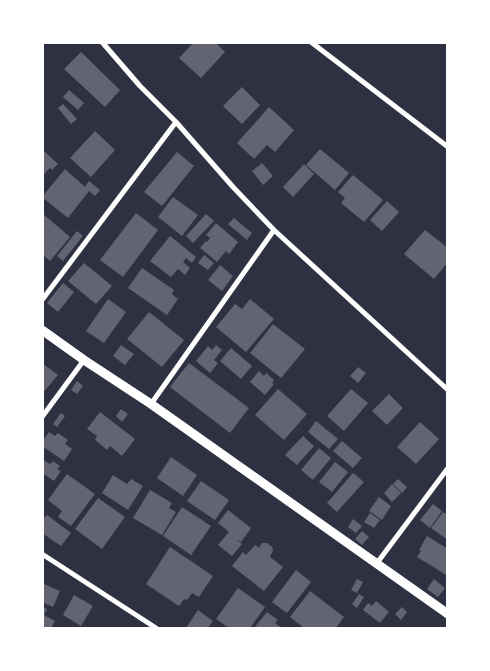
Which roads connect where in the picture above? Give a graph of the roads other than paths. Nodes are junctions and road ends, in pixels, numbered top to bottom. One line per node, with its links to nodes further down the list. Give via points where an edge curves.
1 (102, 42): 3 (street)
2 (311, 42): 4 (street)
3 (176, 122): 5 (street); 6 (street)
4 (448, 147)
5 (274, 230): 9 (street); 10 (street)
6 (42, 300)
7 (42, 330): 8 (street)
8 (84, 360): 10 (street); 11 (street)
9 (448, 390)
10 (151, 404): 14 (street)
11 (42, 417)
12 (448, 468): 14 (street)
13 (42, 554): 16 (street)
14 (377, 563): 15 (street)
15 (448, 614)
16 (156, 628)

